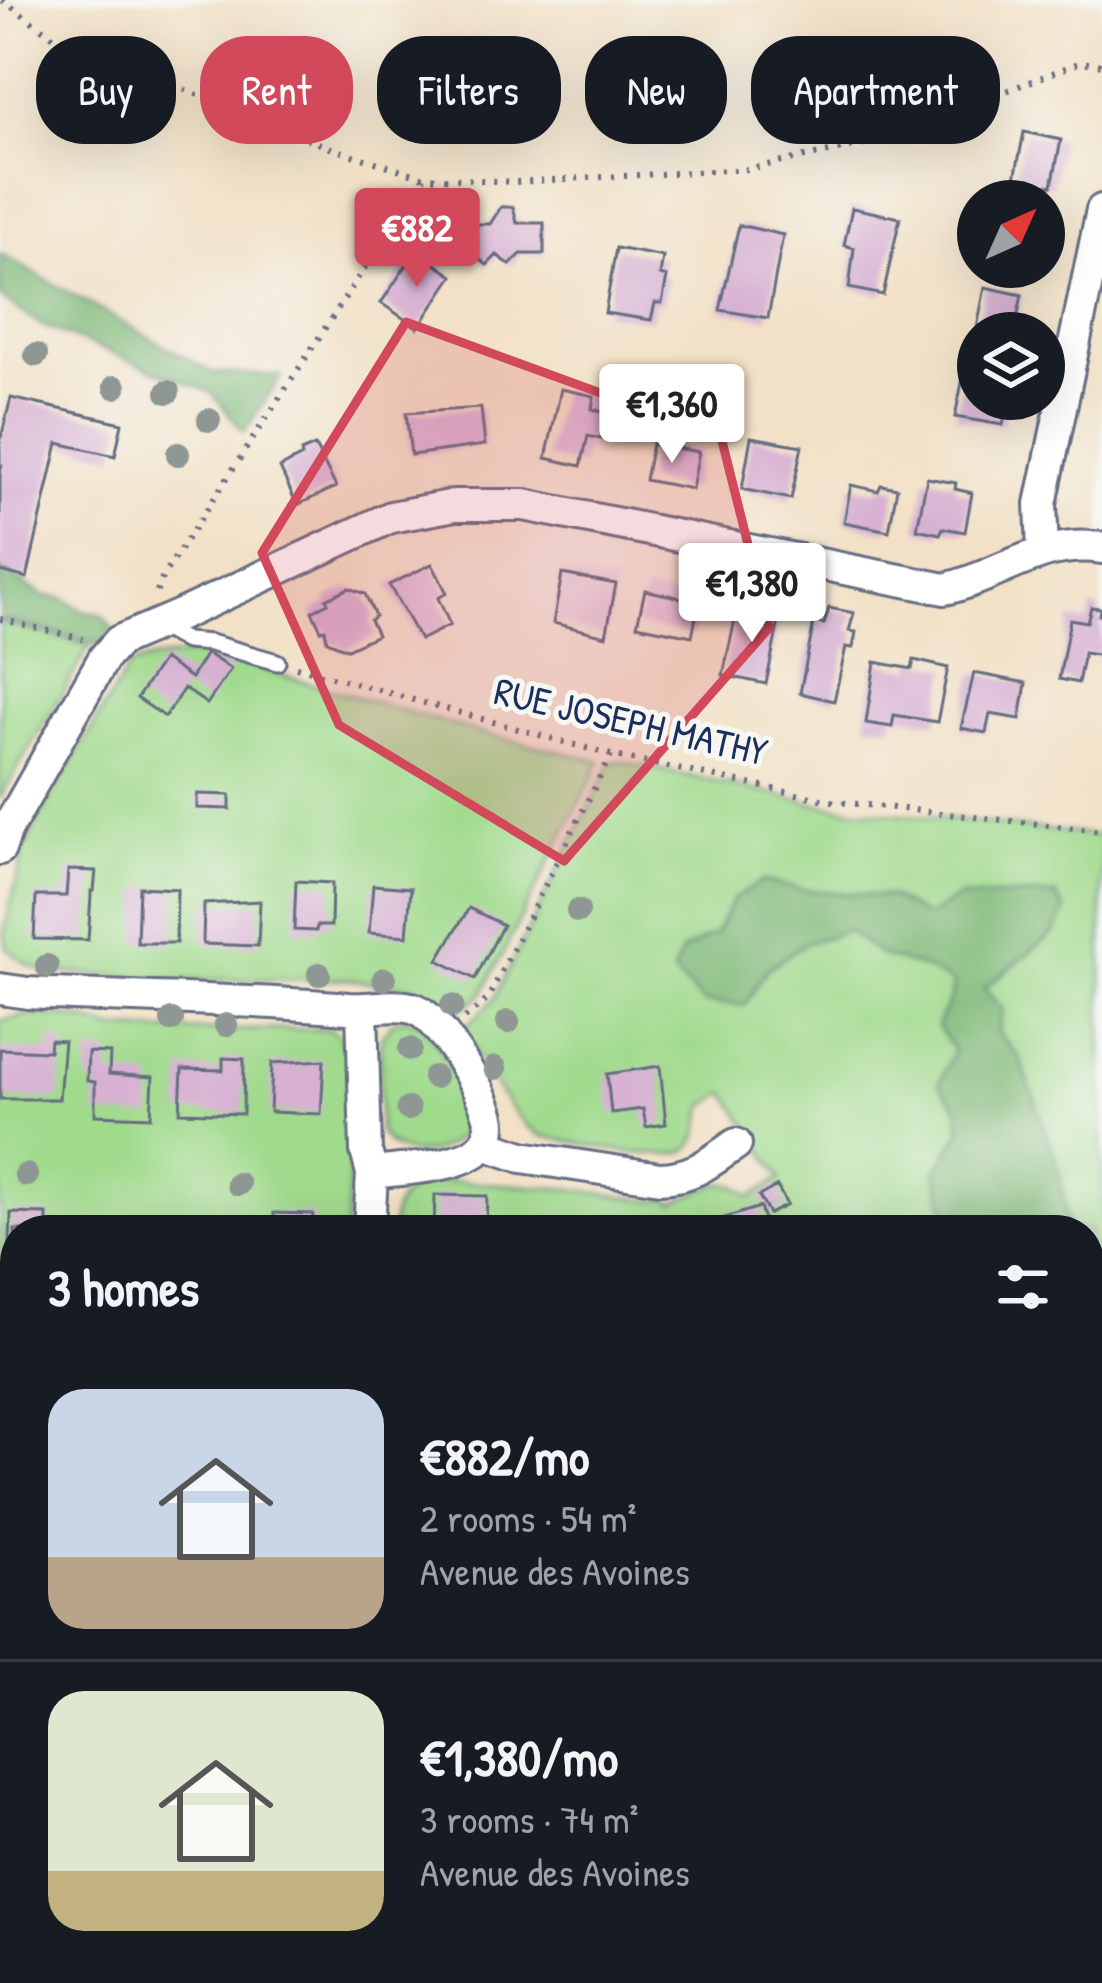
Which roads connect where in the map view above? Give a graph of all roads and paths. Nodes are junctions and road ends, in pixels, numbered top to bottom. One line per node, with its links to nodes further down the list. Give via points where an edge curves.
1 (2, 0): 3 (path, via 54,37)
2 (1102, 65): 3 (path, via 1081,62 872,143 748,169 515,182)
3 (424, 177): 8 (path, via 163,576 152,604)
4 (1102, 210): 6 (street, via 1041,504)
5 (1102, 548): 6 (street)
6 (1043, 551): 8 (street, via 945,589 524,506 455,505 391,517)
7 (0, 619): 9 (path)
8 (157, 625): 9 (street); 10 (lane, via 186,641)
9 (108, 651): 13 (street)
10 (277, 662): 11 (path, RUE JOSEPH MATHY)
11 (610, 755): 12 (path, RUE JOSEPH MATHY, via 830,801); 16 (path, via 487,1000)
12 (1102, 831)
13 (0, 849)
14 (0, 989): 15 (street)
15 (362, 1009): 16 (street, via 420,1009); 19 (street)
16 (442, 1033): 17 (street, via 486,1109)
17 (485, 1144): 18 (street, via 660,1178 694,1172); 19 (street, via 464,1159)
18 (736, 1144)
19 (372, 1173): 20 (street)
20 (370, 1215)

